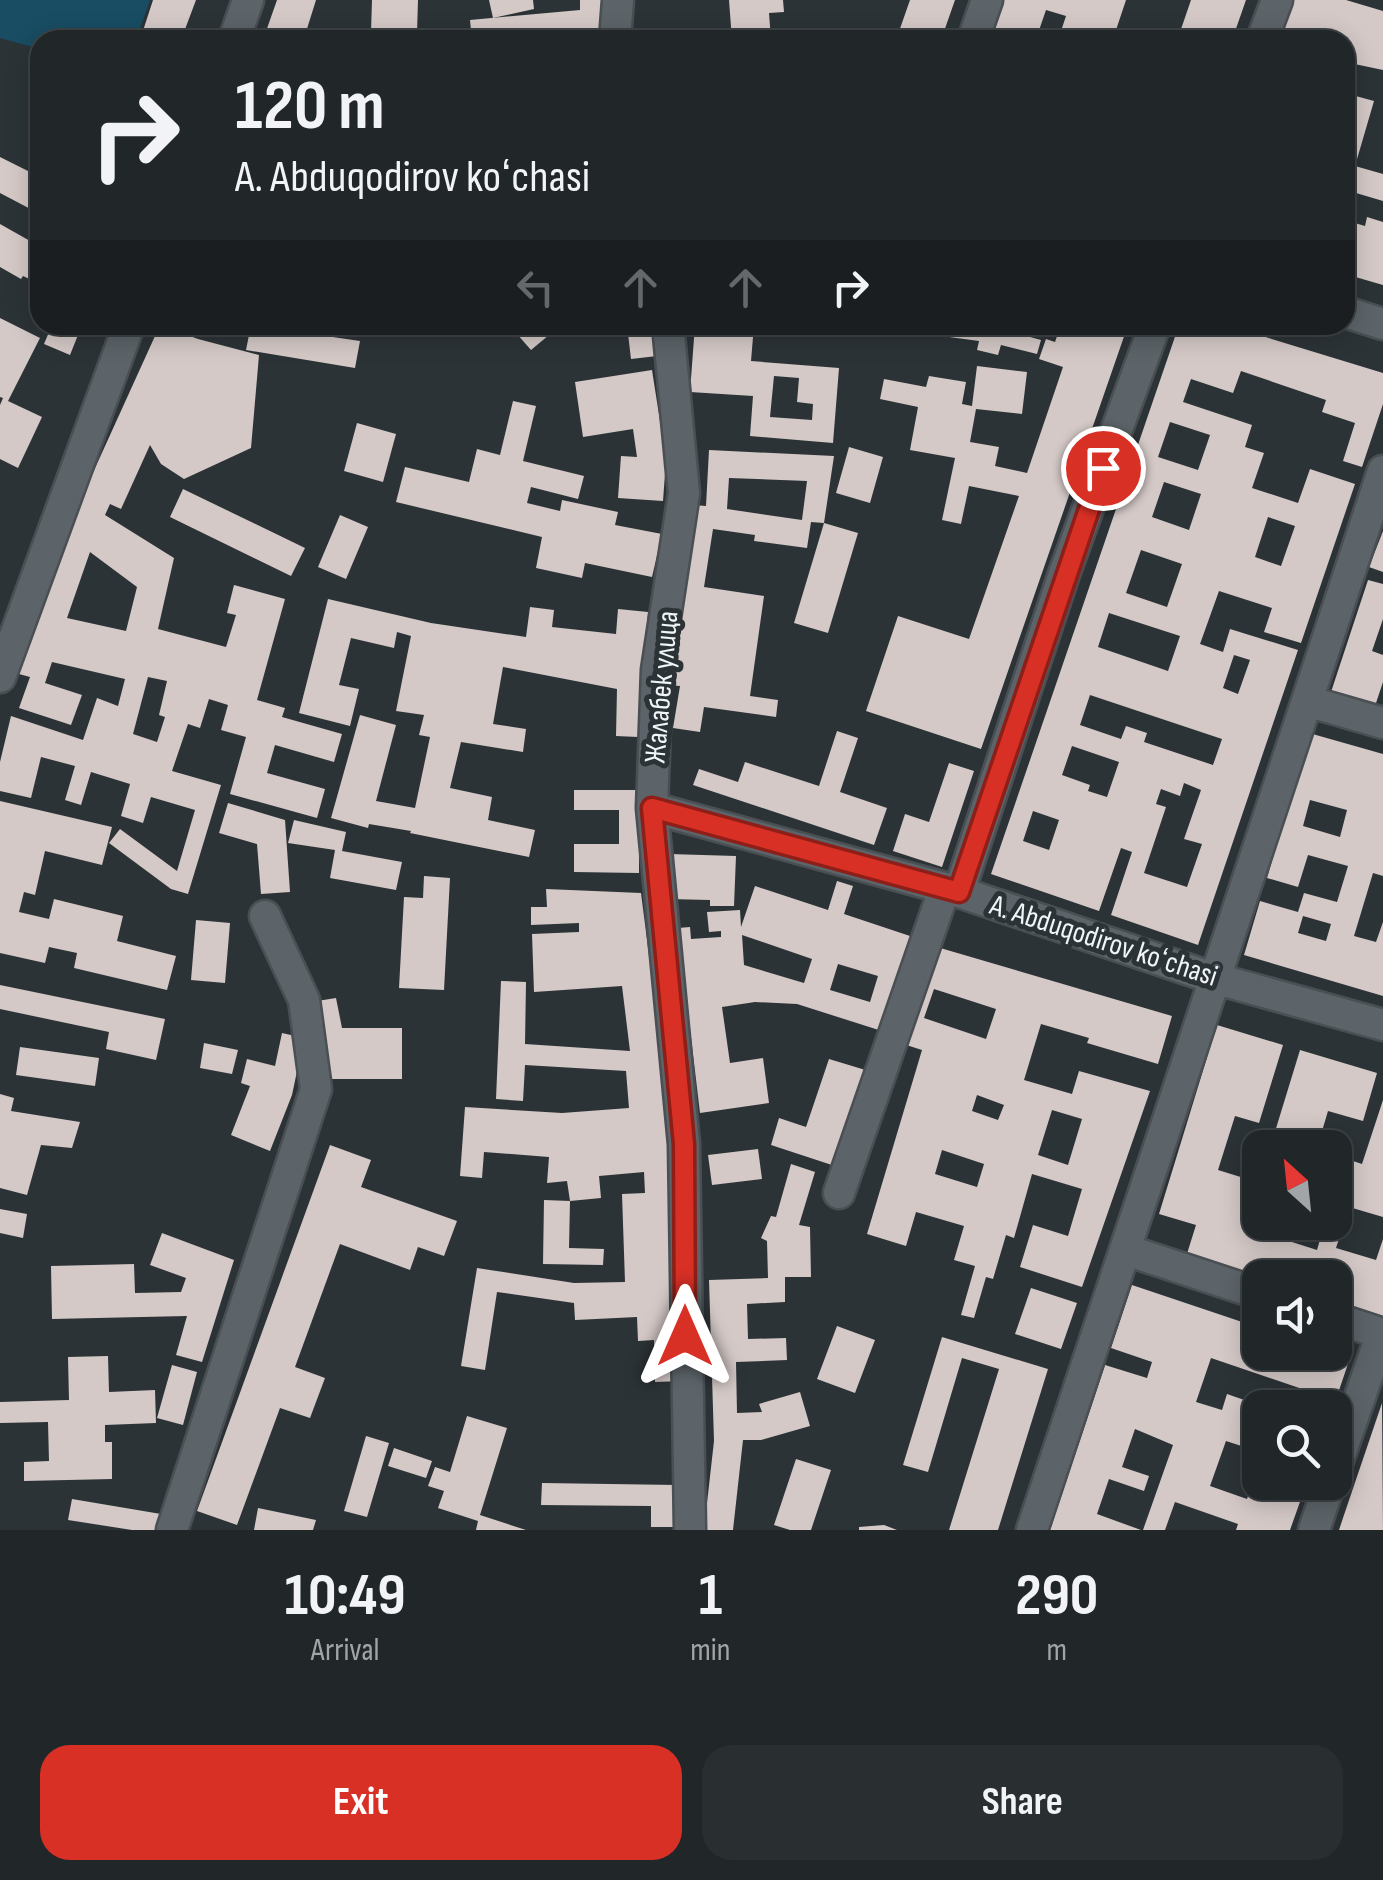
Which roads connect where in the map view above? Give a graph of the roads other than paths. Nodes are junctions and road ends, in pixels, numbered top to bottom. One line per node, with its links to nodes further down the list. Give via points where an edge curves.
1 (248, 0): 5 (street)
2 (618, 0): 6 (street)
3 (987, 0): 7 (street)
4 (1277, 0): 8 (street)
5 (238, 30)
6 (616, 30)
7 (976, 30)
8 (1266, 30)
9 (1355, 315): 10 (street)
10 (1383, 324)
11 (125, 335): 15 (street)
12 (669, 335): 18 (street, Жалабек улица, via 684,492 657,670)
13 (1151, 335): 19 (street)
14 (1383, 471): 16 (street)
15 (1, 669)
16 (1307, 701): 17 (street); 21 (street)
17 (1383, 724)
18 (652, 808): 19 (street, A. Abduqodirov koʻchasi); 31 (street, Жалабек улица, via 684,1144)
19 (952, 891): 21 (street, A. Abduqodirov koʻchasi); 23 (street)
20 (265, 916): 30 (street, via 304,1000 316,1089)
21 (1213, 978): 22 (street, A. Abduqodirov koʻchasi); 24 (street)
22 (1383, 1024)
23 (839, 1193)
24 (1126, 1250): 25 (street); 32 (street)
25 (1242, 1288)
26 (1352, 1324): 27 (street)
27 (1382, 1334): 28 (street)
28 (1352, 1420)
29 (1324, 1500): 33 (street)
30 (172, 1530)
31 (690, 1530)
32 (1032, 1530)
33 (1314, 1530)

